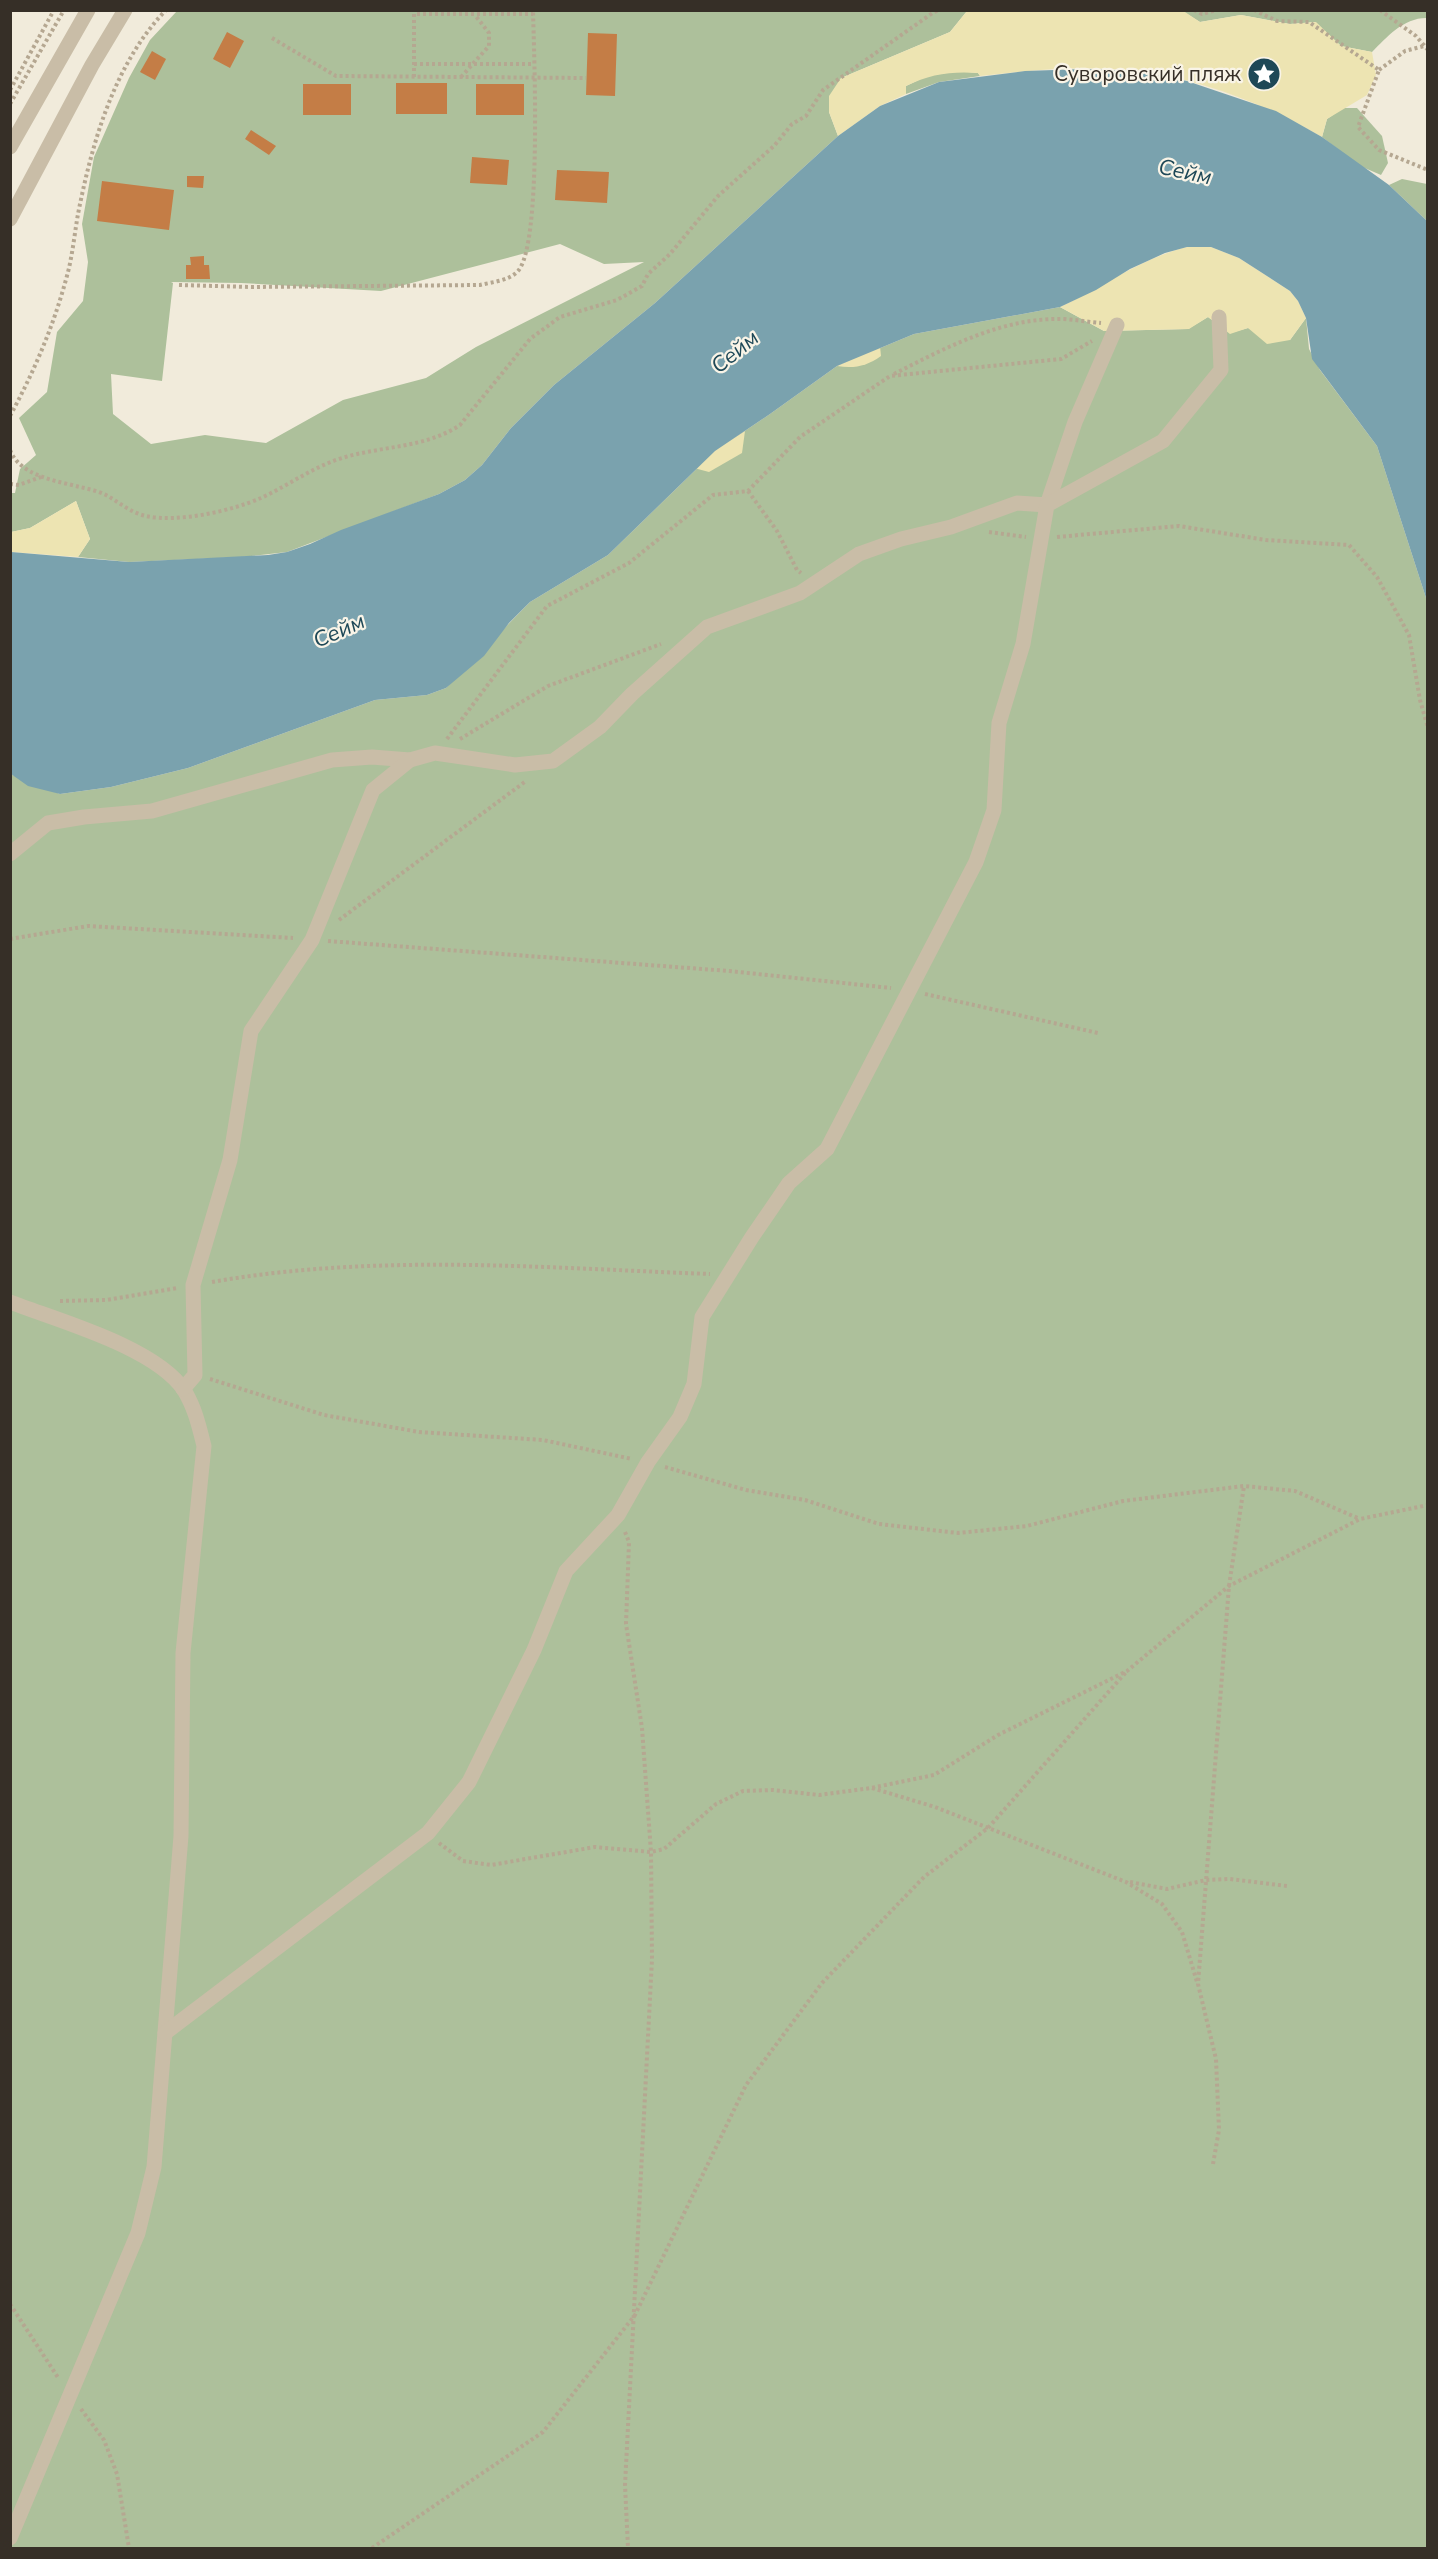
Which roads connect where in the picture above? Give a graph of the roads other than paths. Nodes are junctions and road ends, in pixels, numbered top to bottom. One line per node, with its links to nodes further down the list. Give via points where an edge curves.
1 (88, 10): 3 (street)
2 (125, 10): 4 (street)
3 (10, 147)
4 (10, 219)
5 (1219, 316): 7 (street, via 1221,370 1163,441)
6 (1117, 325): 7 (street, via 1075,422)
7 (1047, 505): 8 (street, via 1017,503 951,528 901,539 859,554 800,593 707,627 600,727 553,761 516,765 435,753); 12 (street, via 1023,644 999,723 994,810 976,862 827,1149 789,1183 702,1317 694,1384 680,1417 618,1515 566,1571 534,1650 469,1782 427,1833)
8 (410, 760): 9 (street, via 332,760 152,811 48,823); 11 (street, via 373,790 312,940 250,1031 230,1160 193,1285 195,1375)
9 (10, 854)
10 (10, 1302): 11 (street, via 131,1349 163,1368)
11 (183, 1389): 12 (street, via 198,1416 204,1446 183,1653 181,1836)
12 (165, 2033): 13 (street, via 154,2167 138,2233)
13 (10, 2538)

